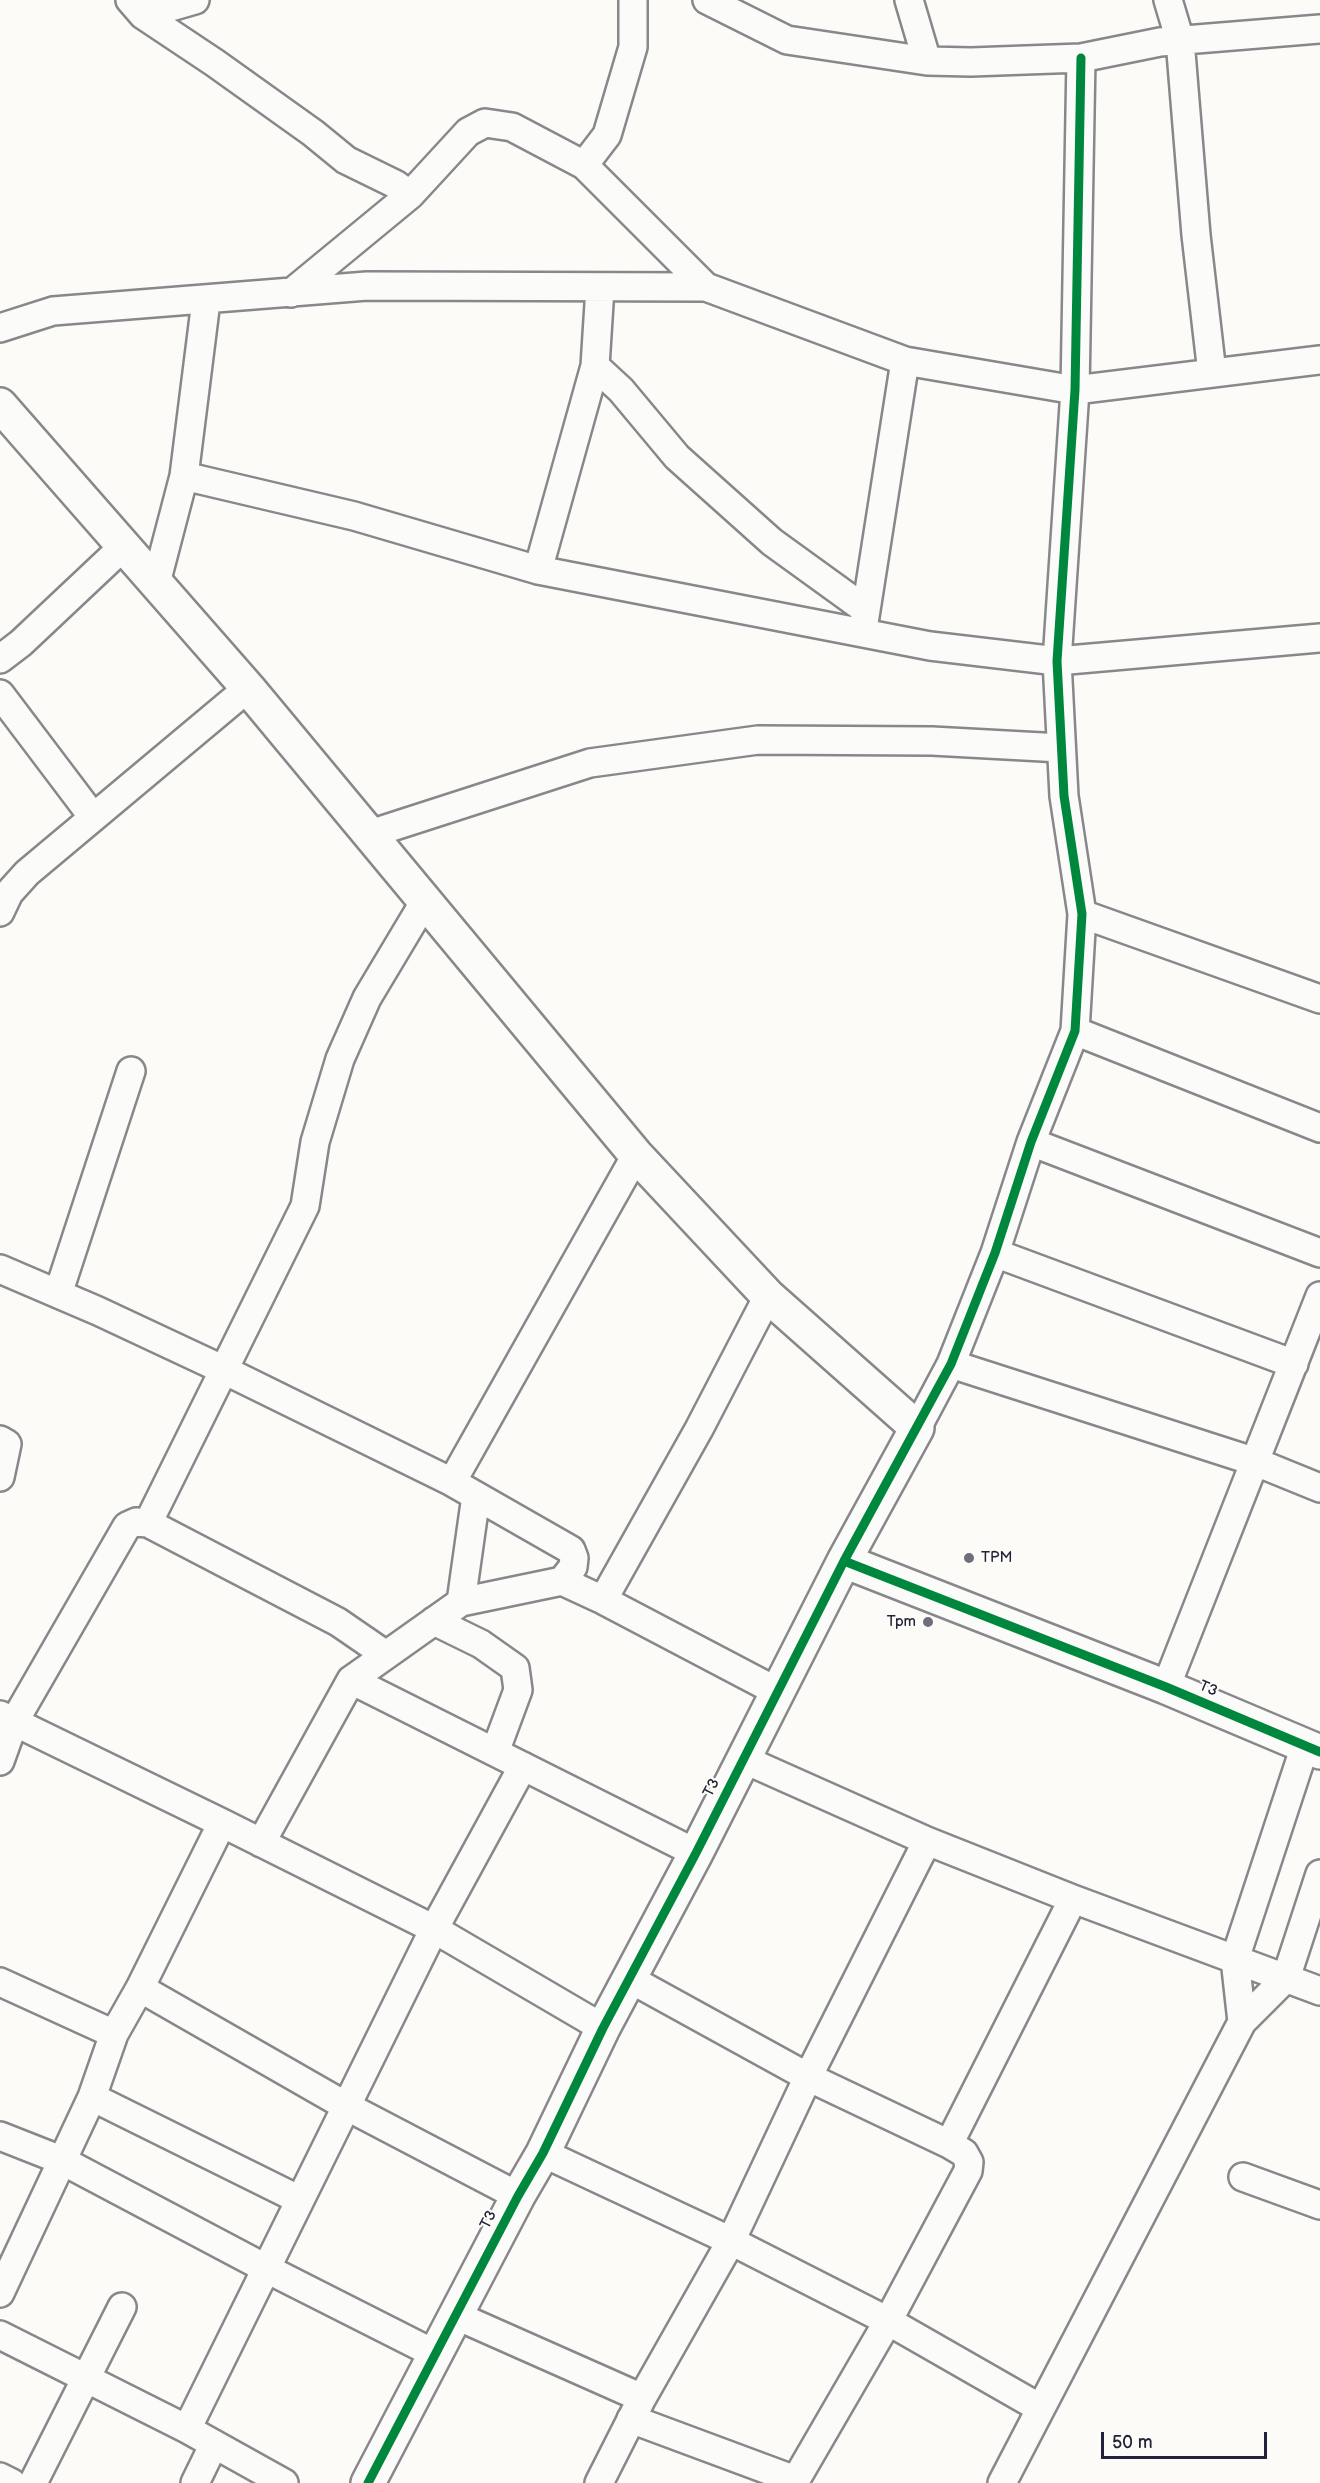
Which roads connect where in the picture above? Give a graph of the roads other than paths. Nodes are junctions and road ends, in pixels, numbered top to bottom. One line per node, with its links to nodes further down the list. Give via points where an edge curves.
1 (195, 0): 6 (street)
2 (633, 0): 11 (street, via 633,47 608,135)
3 (707, 0): 10 (street, via 787,39)
4 (909, 0): 10 (street)
5 (1168, 0): 8 (street)
6 (136, 8): 12 (street, via 346,160)
7 (1320, 29): 8 (street)
8 (1180, 40): 9 (street); 21 (street)
9 (1081, 58): 10 (street); 22 (street)
10 (927, 61)
11 (584, 165): 12 (street, via 512,128 485,123 468,132); 13 (street)
12 (410, 195): 15 (street)
13 (706, 287): 14 (street); 19 (street)
14 (600, 288): 15 (street, via 367,286); 20 (street)
15 (291, 293): 16 (street)
16 (206, 301): 17 (street, via 52,311); 24 (street)
17 (0, 328)
18 (1320, 360): 21 (street)
19 (905, 361): 22 (street); 28 (street)
20 (595, 366): 26 (street); 28 (street, via 621,390 677,457)
21 (1212, 373): 22 (street)
22 (1075, 390): 31 (street)
23 (0, 405): 25 (street)
24 (184, 476): 26 (street, via 354,516); 27 (street)
25 (124, 546): 27 (street); 30 (street)
26 (538, 570): 28 (street)
27 (156, 583): 32 (street)
28 (864, 621): 31 (street, via 930,646)
29 (1320, 638): 31 (street)
30 (0, 658)
31 (1058, 661): 34 (street)
32 (248, 688): 35 (street); 36 (street)
33 (0, 694): 35 (street)
34 (1061, 748): 36 (street, via 932,741 747,742 590,763); 39 (street, via 1064,796)
35 (93, 818): 38 (street, via 27,873 9,893)
36 (370, 834): 37 (street)
37 (425, 901): 45 (street); 54 (street, via 367,998 340,1059 315,1142 305,1206)
38 (0, 912)
39 (1082, 914): 40 (street); 41 (street)
40 (1320, 999)
41 (1075, 1031): 43 (street); 44 (street)
42 (131, 1071): 49 (street)
43 (1320, 1128)
44 (1031, 1142): 46 (street); 47 (street)
45 (636, 1155): 50 (street); 59 (street)
46 (995, 1253): 52 (street); 53 (street)
47 (1320, 1253)
48 (0, 1269): 49 (street)
49 (58, 1294): 54 (street)
50 (768, 1296): 55 (street); 65 (street)
51 (1320, 1296): 53 (street)
52 (951, 1364): 55 (street); 57 (street)
53 (1294, 1364): 57 (street)
54 (224, 1370): 59 (street); 62 (street)
55 (917, 1428): 63 (street)
56 (0, 1440): 58 (street, via 7,1444)
57 (1256, 1462): 60 (street); 70 (street)
58 (0, 1477)
59 (452, 1482): 61 (street)
60 (1320, 1488)
61 (476, 1496): 64 (street, via 571,1550 573,1567); 66 (street)
62 (148, 1522): 68 (street, via 338,1622); 72 (street, via 127,1526)
63 (844, 1561): 70 (street, T3); 71 (street, T3)
64 (562, 1581): 65 (street); 66 (street)
65 (603, 1600): 71 (street)
66 (461, 1602): 67 (street)
67 (434, 1621): 68 (street); 74 (street, via 481,1644 515,1668 518,1690)
68 (386, 1655): 69 (street)
69 (351, 1680): 74 (street); 80 (street)
70 (1166, 1687): 73 (street, T3)
71 (778, 1692): 75 (street, T3)
72 (7, 1718): 76 (street); 78 (street)
73 (1312, 1749): 85 (street)
74 (495, 1752): 77 (street)
75 (743, 1759): 79 (street); 81 (street, T3)
76 (0, 1761)
77 (523, 1766): 81 (street); 84 (street)
78 (222, 1822): 80 (street); 89 (street)
79 (927, 1841): 83 (street); 94 (street)
80 (261, 1843): 84 (street)
81 (696, 1853): 87 (street, T3)
82 (1320, 1874): 86 (street)
83 (1073, 1899): 85 (street); 98 (street)
84 (434, 1929): 92 (street); 96 (street)
85 (1236, 1959): 86 (street); 91 (street)
86 (1286, 1978): 90 (street); 91 (street)
87 (630, 1979): 92 (street, T3); 94 (street)
88 (0, 1982): 93 (street)
89 (140, 1988): 93 (street); 96 (street)
90 (1320, 1991)
91 (1242, 2022): 114 (street)
92 (603, 2028): 99 (street, T3)
93 (114, 2034): 95 (street)
94 (808, 2077): 98 (street); 105 (street)
95 (92, 2097): 100 (street); 103 (street)
96 (346, 2106): 102 (street); 103 (street)
97 (0, 2136): 100 (street)
98 (949, 2144): 110 (street, via 964,2153 968,2171)
99 (543, 2153): 102 (street, T3); 105 (street)
100 (61, 2160): 106 (street); 107 (street)
101 (1243, 2177): 104 (street)
102 (518, 2196): 109 (street, T3)
103 (300, 2200): 106 (street)
104 (1320, 2205)
105 (731, 2241): 110 (street); 115 (street)
106 (267, 2269): 112 (street); 116 (street)
107 (0, 2293)
108 (122, 2307): 113 (street)
109 (457, 2316): 112 (street, T3); 115 (street)
110 (888, 2321): 114 (street); 119 (street)
111 (0, 2335): 113 (street)
112 (435, 2354): 124 (street, T3)
113 (85, 2379): 116 (street); 121 (street)
114 (1040, 2408): 126 (street)
115 (637, 2409): 119 (street); 125 (street)
116 (187, 2429): 117 (street)
117 (214, 2444): 122 (street); 123 (street)
118 (0, 2477): 120 (street)
119 (794, 2482)
120 (12, 2483)
121 (33, 2483)
122 (195, 2483)
123 (284, 2483)
124 (368, 2483)
125 (599, 2483)
126 (1002, 2483)

